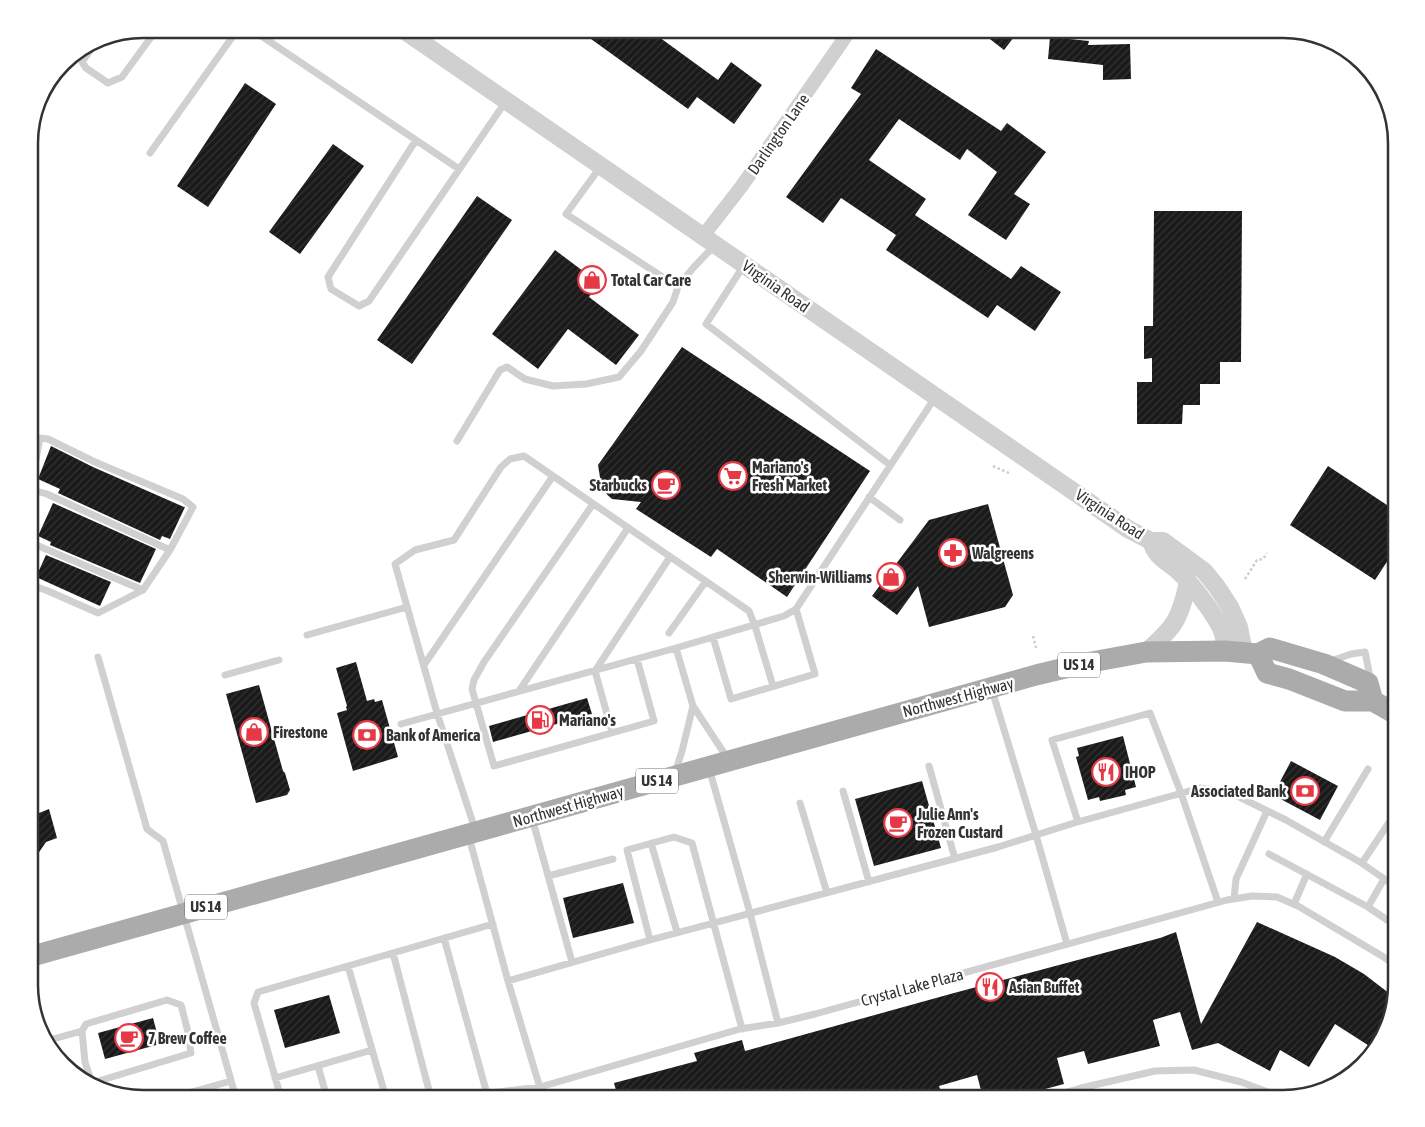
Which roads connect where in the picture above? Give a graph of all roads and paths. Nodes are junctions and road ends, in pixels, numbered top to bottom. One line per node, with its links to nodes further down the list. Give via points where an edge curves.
1 (150, 38): 6 (lane, via 122,77 108,83 82,62)
2 (232, 38): 9 (lane)
3 (265, 38): 8 (lane)
4 (415, 38): 7 (street, Virginia Road)
5 (845, 38): 12 (street, Darlington Lane, via 741,187)
6 (89, 52)
7 (506, 100): 10 (street, Virginia Road); 11 (lane)
8 (416, 140): 11 (lane); 11 (lane, via 328,277 331,289 359,306 369,301)
9 (150, 153)
10 (601, 166): 12 (street, Virginia Road); 14 (lane, via 566,214)
11 (459, 169)
12 (709, 240): 13 (street, Virginia Road); 14 (lane)
13 (745, 265): 15 (street, Virginia Road); 18 (lane, via 706,324)
14 (678, 287): 16 (lane, via 673,302 619,377 553,386 525,379 508,367 500,370)
15 (936, 396): 18 (lane); 27 (street, Virginia Road, via 1128,529)
16 (457, 441)
17 (38, 447): 29 (lane, via 40,438 48,439 183,499 193,507)
18 (890, 465): 23 (lane)
19 (992, 466): 20 (path)
20 (1011, 474)
21 (553, 476): 24 (lane); 37 (lane, via 524,456 510,459 501,467 454,540 415,550 395,564); 51 (lane)
22 (38, 492): 29 (lane)
23 (869, 497): 25 (lane); 38 (lane)
24 (593, 504): 26 (lane); 58 (lane, via 484,662 472,689)
25 (900, 520)
26 (628, 528): 31 (lane); 56 (lane)
27 (1151, 540): 34 (street, Virginia Road, via 1154,551); 47 (street, Virginia Road, via 1163,541 1204,571 1217,587 1239,628)
28 (38, 546): 36 (lane)
29 (170, 550): 36 (lane)
30 (1267, 553): 32 (path, via 1263,559 1257,560)
31 (670, 557): 33 (lane); 52 (lane)
32 (1245, 578)
33 (706, 581): 39 (lane, via 749,611); 40 (lane)
34 (1188, 582): 46 (street, via 1182,608 1174,623 1167,634); 47 (street, Virginia Road, via 1221,629 1225,640)
35 (38, 587): 36 (lane, via 98,613)
36 (143, 590)
37 (407, 606): 41 (lane); 51 (lane)
38 (796, 609): 39 (lane); 54 (lane, via 815,674)
39 (755, 626): 43 (lane); 54 (lane)
40 (669, 633)
41 (307, 636)
42 (1033, 636): 45 (path)
43 (713, 638): 44 (lane); 54 (lane, via 731,699)
44 (676, 648): 49 (lane); 59 (lane)
45 (1036, 648)
46 (1146, 652): 47 (main road, Northwest Highway / US 14); 55 (main road, Northwest Highway / US 14, via 1086,663)
47 (1242, 652): 57 (main road, Northwest Highway / US 14, via 1270,648 1324,664); 57 (main road, Northwest Highway / US 14, via 1267,673 1345,701)
48 (98, 657): 95 (lane, via 146,829 163,841)
49 (637, 659): 52 (lane); 63 (lane, via 654,721)
50 (279, 660): 53 (lane)
51 (424, 665): 61 (lane)
52 (594, 671): 56 (lane); 63 (lane)
53 (225, 675)
54 (773, 686)
55 (991, 688): 64 (main road, Northwest Highway / US 14); 77 (lane)
56 (519, 691): 58 (lane)
57 (1371, 692): 60 (main road, Northwest Highway / US 14)
58 (476, 703): 61 (lane); 63 (lane, via 494,766)
59 (693, 706): 64 (lane); 68 (lane)
60 (1388, 707)
61 (437, 714): 62 (lane); 76 (lane)
62 (401, 724)
63 (612, 732)
64 (729, 761): 65 (main road, Northwest Highway / US 14)
65 (709, 766): 68 (main road, Northwest Highway / US 14); 94 (lane)
66 (929, 766): 82 (lane)
67 (1368, 769): 78 (lane)
68 (674, 776): 73 (main road, Northwest Highway / US 14)
69 (843, 791): 87 (lane)
70 (1181, 793): 72 (lane, via 1200,788 1229,792); 74 (lane); 74 (lane, via 1150,713 1052,740); 91 (lane)
71 (800, 803): 89 (lane)
72 (1268, 810): 78 (lane); 90 (lane, via 1236,878)
73 (532, 816): 76 (main road, Northwest Highway / US 14); 85 (lane)
74 (1078, 822): 77 (lane)
75 (1388, 824): 83 (lane)
76 (472, 833): 95 (main road, Northwest Highway / US 14); 98 (lane)
77 (1036, 835): 82 (lane); 102 (lane)
78 (1324, 842): 83 (lane)
79 (651, 844): 97 (lane, via 674,837 692,843); 99 (lane); 101 (lane, via 627,850)
80 (1269, 854): 84 (lane)
81 (613, 859): 85 (lane)
82 (955, 859): 87 (lane)
83 (1362, 863): 86 (lane)
84 (1307, 874): 92 (lane); 93 (lane)
85 (548, 876): 106 (lane)
86 (1384, 879): 88 (lane); 93 (lane)
87 (869, 882): 89 (lane)
88 (1388, 882)
89 (827, 893): 94 (lane)
90 (1234, 899): 91 (lane, Crystal Lake Plaza); 92 (lane, Crystal Lake Plaza, via 1278,897)
91 (1218, 902): 102 (lane, Crystal Lake Plaza)
92 (1294, 904): 105 (lane, Crystal Lake Plaza)
93 (1368, 907): 96 (lane)
94 (750, 913): 97 (lane); 109 (lane)
95 (183, 914): 104 (main road, Northwest Highway / US 14); 118 (lane)
96 (1388, 921)
97 (714, 922): 99 (lane); 110 (lane)
98 (493, 924): 100 (lane); 108 (lane)
99 (677, 932): 101 (lane)
100 (444, 938): 103 (lane); 126 (lane)
101 (650, 940): 106 (lane)
102 (1067, 944): 109 (lane, Crystal Lake Plaza)
103 (393, 953): 107 (lane); 125 (lane)
104 (38, 954)
105 (1388, 960)
106 (572, 962): 108 (lane)
107 (348, 966): 113 (lane); 116 (lane, via 258,992 254,1002)
108 (508, 981): 119 (lane)
109 (778, 1023): 110 (lane, Crystal Lake Plaza)
110 (742, 1029): 119 (lane, Crystal Lake Plaza)
111 (82, 1031): 112 (lane); 115 (lane); 117 (lane, via 86,1024 167,1000 181,1005 191,1053)
112 (53, 1039)
113 (372, 1050): 114 (lane); 124 (lane)
114 (318, 1066): 116 (lane); 123 (lane)
115 (89, 1075)
116 (275, 1078): 122 (lane)
117 (102, 1081)
118 (231, 1081): 120 (lane); 121 (lane)
119 (540, 1087): 127 (lane, Crystal Lake Plaza); 128 (lane)
120 (206, 1090)
121 (234, 1090)
122 (279, 1090)
123 (325, 1090)
124 (384, 1090)
125 (429, 1090)
126 (488, 1090)
127 (521, 1090)
128 (541, 1090)
129 (1074, 1090): 130 (lane, via 1155,1071 1194,1070)
130 (1262, 1090)

